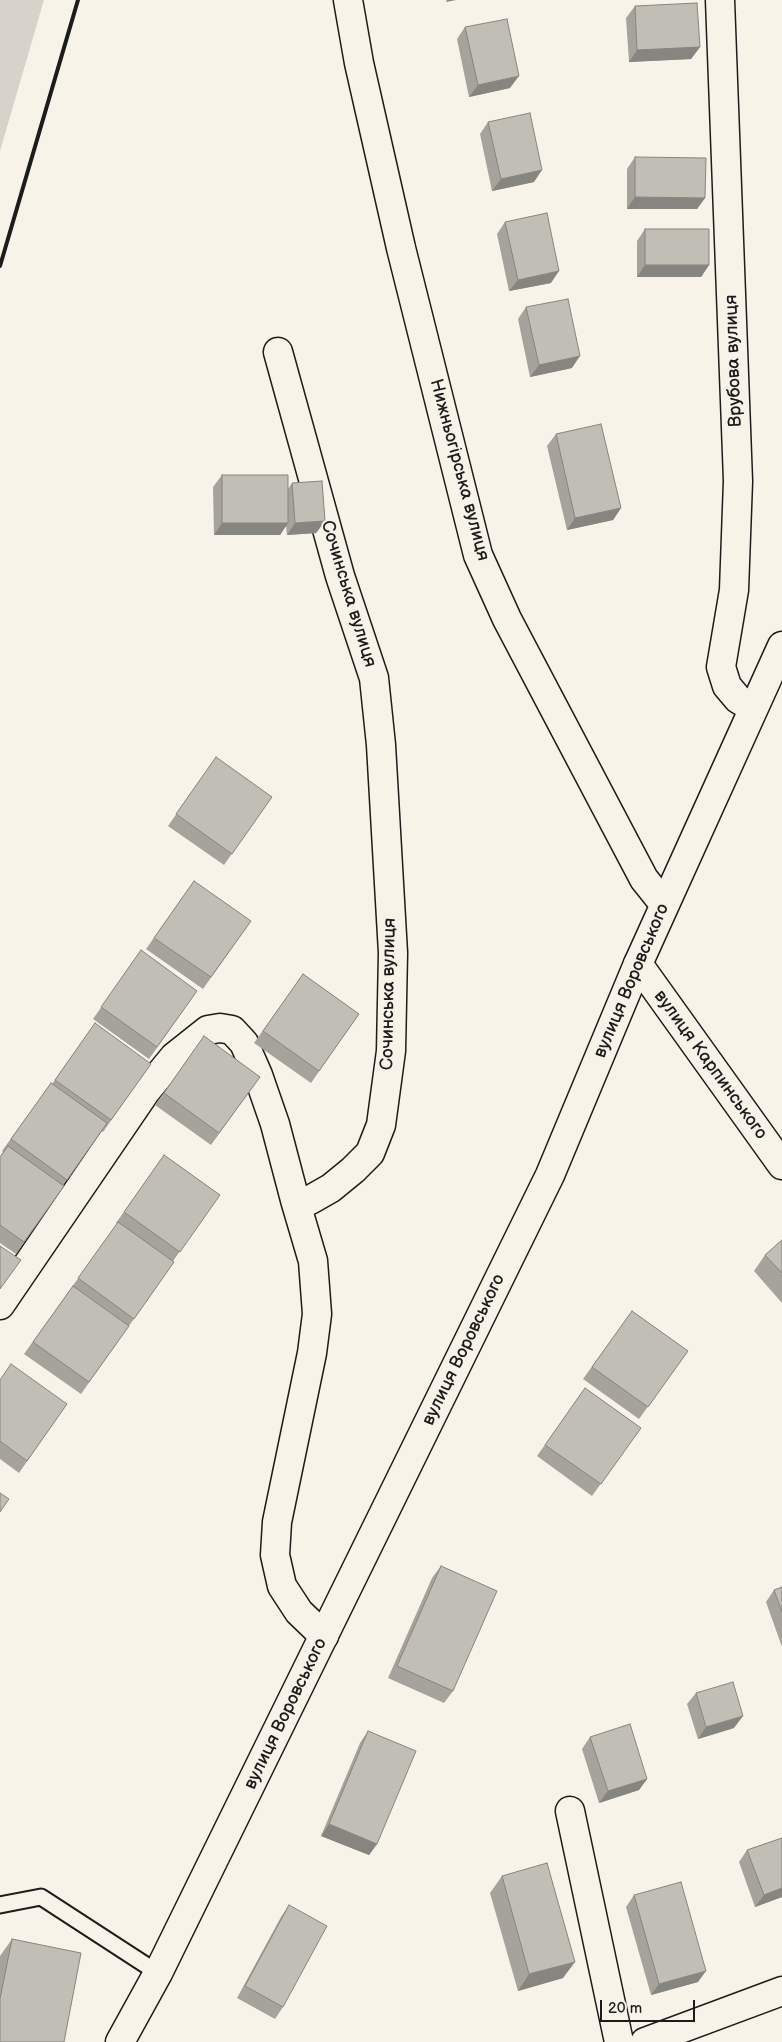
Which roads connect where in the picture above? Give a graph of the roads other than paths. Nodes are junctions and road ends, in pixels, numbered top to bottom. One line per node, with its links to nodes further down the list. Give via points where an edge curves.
1 (348, 0): 6 (street, Нижньогірська вулиця, via 359,63 402,248 478,555 507,619 644,880)
2 (720, 0): 5 (street, Врубова вулиця, via 738,481 734,590 721,667 727,686 738,699)
3 (278, 352): 9 (street, Сочинська вулиця, via 340,576 374,678 394,954 391,1051 381,1125 370,1152 353,1170 310,1200)
4 (782, 646): 5 (street, вулиця Воровського)
5 (753, 708): 6 (street, вулиця Воровського)
6 (664, 904): 7 (street, вулиця Воровського)
7 (638, 964): 8 (street, вулиця Карпинського); 11 (street, вулиця Воровського, via 550,1175)
8 (782, 1165)
9 (295, 1200): 10 (street, via 275,1124 244,1043 232,1030 208,1030 174,1057 146,1091); 11 (street, via 313,1261 317,1314 277,1522 275,1555 282,1586 299,1612)
10 (0, 1305)
11 (324, 1636): 14 (street, вулиця Воровського)
12 (570, 1811): 17 (street)
13 (0, 1905): 14 (lane, via 40,1897)
14 (158, 1972): 16 (street, вулиця Воровського)
15 (782, 1991): 18 (street)
16 (120, 2042)
17 (619, 2042)
18 (645, 2042)

